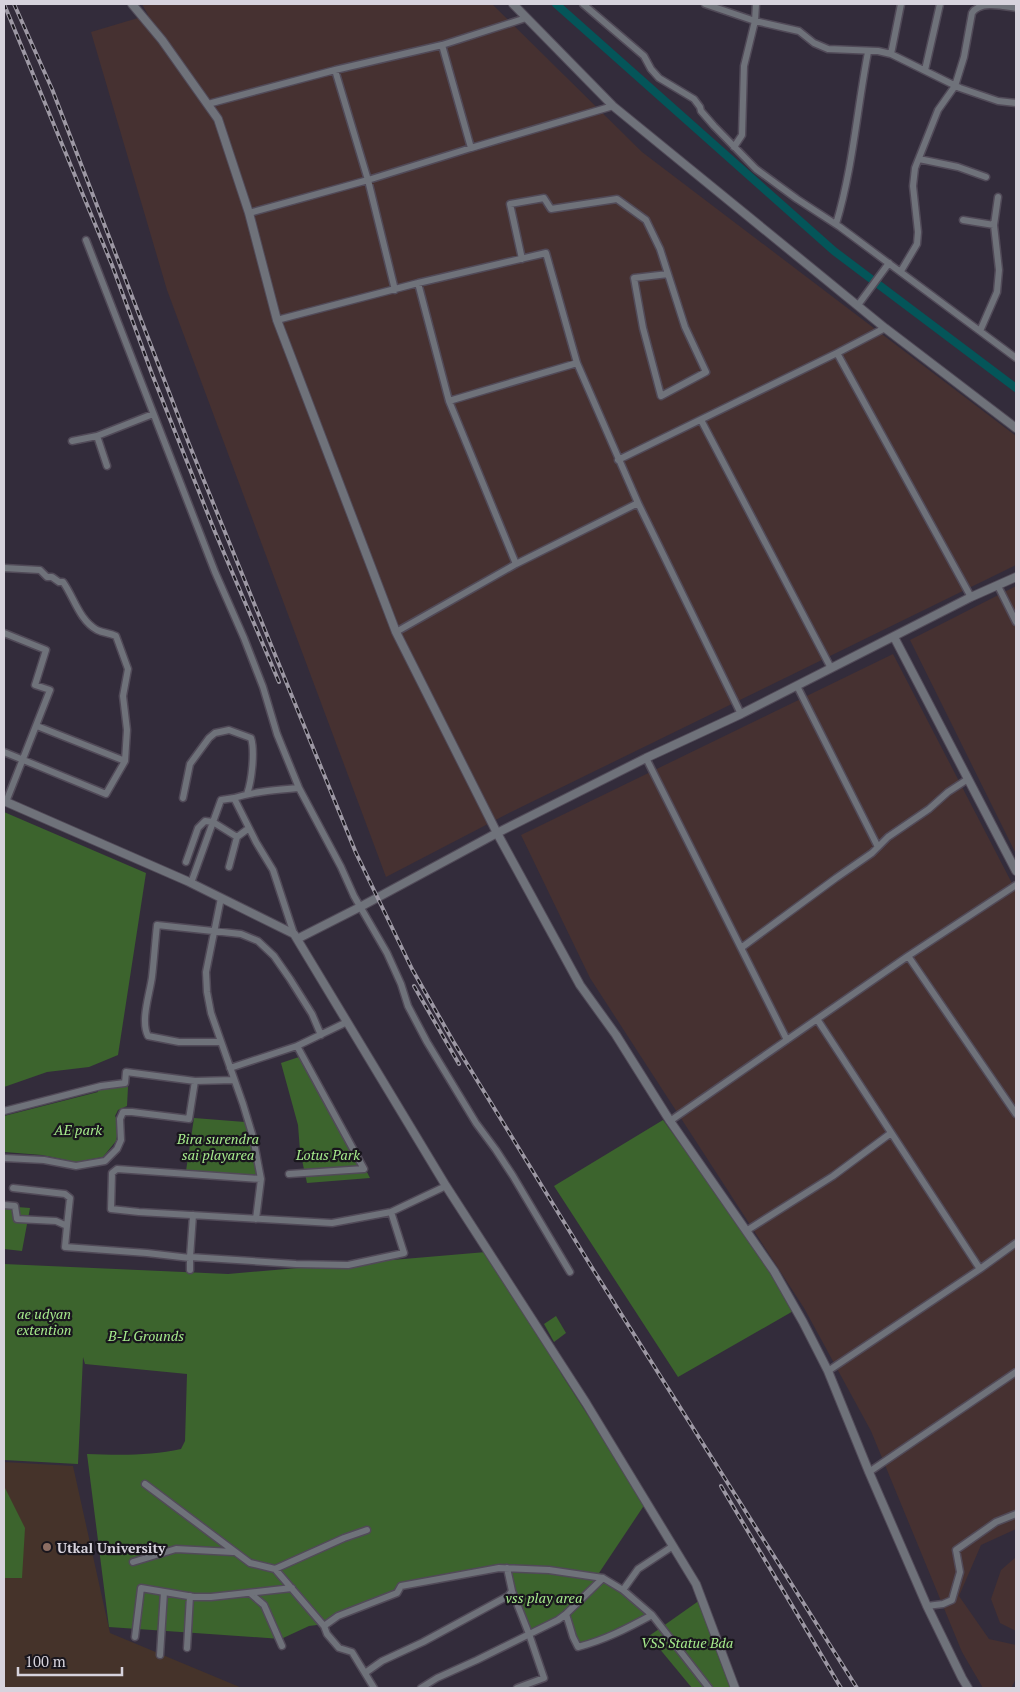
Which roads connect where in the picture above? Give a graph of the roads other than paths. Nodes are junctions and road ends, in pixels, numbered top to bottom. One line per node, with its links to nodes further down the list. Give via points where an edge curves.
1 (132, 4): 18 (street)
2 (513, 4): 9 (street)
3 (583, 4): 20 (street, via 644,56 659,78 694,98 707,119)
4 (705, 4): 10 (street)
5 (756, 4): 10 (street)
6 (901, 4): 13 (street)
7 (940, 4): 15 (street)
8 (1016, 8): 16 (street, via 981,5 974,9)
9 (526, 18): 11 (street); 19 (street)
10 (755, 21): 12 (street, via 799,31 814,44 828,50); 20 (street, via 744,66 742,135)
11 (442, 45): 14 (street); 21 (street)
12 (868, 52): 13 (street); 28 (street, via 845,196)
13 (891, 54): 15 (street)
14 (336, 70): 18 (street); 24 (street)
15 (925, 70): 16 (street)
16 (955, 86): 17 (street, via 998,101); 22 (street, via 938,110)
17 (1016, 103)
18 (208, 104): 26 (street, via 218,119)
19 (613, 106): 21 (street); 37 (street)
20 (734, 147): 28 (street, via 756,169)
21 (471, 148): 24 (street)
22 (919, 159): 23 (street); 33 (street, via 913,186 917,244)
23 (986, 177)
24 (368, 180): 26 (street); 36 (street)
25 (998, 197): 29 (street)
26 (249, 213): 38 (street)
27 (964, 222): 29 (street)
28 (836, 224): 32 (street)
29 (994, 225): 40 (street, via 999,270 997,292)
30 (86, 240): 45 (street)
31 (522, 259): 34 (street, via 510,204 544,198 551,209 617,199 646,220); 35 (street); 43 (street, via 546,253)
32 (889, 263): 33 (street); 37 (street)
33 (901, 272): 40 (street)
34 (668, 274): 34 (street, via 685,327 706,372 661,396 634,278)
35 (418, 283): 36 (street); 44 (street)
36 (395, 290): 38 (street)
37 (858, 305): 39 (street)
38 (277, 320): 59 (street)
39 (885, 328): 41 (street); 47 (street)
40 (980, 331): 42 (street)
41 (838, 353): 46 (street); 57 (street)
42 (1016, 358)
43 (577, 363): 44 (street); 50 (street)
44 (449, 401): 53 (street)
45 (153, 414): 48 (street); 71 (street, via 244,638)
46 (701, 420): 50 (street); 62 (street)
47 (1016, 428)
48 (97, 436): 49 (street); 51 (street)
49 (72, 441)
50 (618, 460): 52 (street)
51 (107, 466)
52 (638, 503): 53 (street); 64 (street)
53 (516, 564): 59 (street)
54 (4, 568): 69 (street, via 40,570 62,582 91,626 116,636 128,669 123,696)
55 (1016, 577): 56 (street)
56 (998, 586): 57 (street); 58 (street)
57 (971, 597): 61 (street)
58 (1016, 622)
59 (396, 632): 78 (street)
60 (4, 633): 65 (street, via 46,650 35,685 50,690)
61 (894, 637): 62 (street); 70 (street)
62 (831, 668): 63 (street)
63 (797, 686): 64 (street); 80 (street)
64 (741, 714): 67 (street)
65 (36, 726): 68 (street); 69 (street)
66 (4, 752): 68 (street)
67 (646, 758): 78 (street); 90 (street)
68 (22, 759): 69 (street, via 106,794); 75 (street)
69 (125, 761)
70 (968, 780): 80 (street); 83 (street)
71 (299, 788): 72 (street); 87 (street)
72 (247, 794): 73 (street, via 251,785 251,738 230,730 215,733 190,764); 74 (street)
73 (183, 798)
74 (234, 798): 76 (street, via 221,800); 77 (street)
75 (5, 802): 84 (street)
76 (213, 822): 79 (street); 81 (street, via 205,821 198,828); 84 (street)
77 (249, 828): 79 (street); 89 (street, via 273,870)
78 (497, 833): 87 (street); 103 (street, via 580,985)
79 (237, 836): 82 (street)
80 (878, 847): 90 (street)
81 (186, 862)
82 (229, 867)
83 (1016, 871)
84 (191, 883): 86 (street)
85 (1016, 885): 91 (street)
86 (221, 898): 88 (street); 89 (street)
87 (360, 907): 89 (street); 120 (street, via 388,953 408,1006 427,1042)
88 (213, 932): 94 (street, via 241,934 258,941 274,956 312,1014); 96 (street, via 206,972 207,992); 96 (street, via 157,925 145,1031 148,1036 178,1042)
89 (295, 936): 93 (street)
90 (741, 948): 95 (street)
91 (908, 956): 92 (street); 102 (street)
92 (817, 1020): 95 (street); 104 (street)
93 (347, 1022): 94 (street); 108 (street)
94 (321, 1035): 97 (street)
95 (787, 1040): 103 (street)
96 (220, 1042): 98 (street)
97 (297, 1046): 98 (street); 106 (street, via 364,1168)
98 (230, 1068): 99 (street)
99 (234, 1080): 100 (street); 107 (street, via 253,1137)
100 (194, 1081): 101 (street, via 126,1072 125,1083); 105 (street, via 189,1119 123,1112 121,1140 104,1161 76,1166)
101 (4, 1111)
102 (1016, 1114)
103 (670, 1121): 115 (street)
104 (891, 1133): 115 (street, via 832,1176); 118 (street)
105 (4, 1158)
106 (289, 1174)
107 (261, 1179): 112 (street, via 117,1169 112,1173 111,1209); 113 (street)
108 (446, 1186): 111 (street); 127 (street, via 586,1403)
109 (13, 1188): 114 (street, via 68,1196)
110 (4, 1205): 114 (street, via 15,1206 17,1219 56,1221)
111 (391, 1212): 113 (street, via 332,1222); 117 (street, via 404,1253 377,1260 348,1265)
112 (193, 1215): 113 (street); 117 (street)
113 (256, 1219)
114 (67, 1226): 117 (street, via 65,1247)
115 (746, 1231): 121 (street, via 774,1271)
116 (1016, 1243): 118 (street)
117 (190, 1258): 119 (street)
118 (980, 1269): 121 (street)
119 (190, 1270)
120 (570, 1272)
121 (828, 1371): 123 (street)
122 (1016, 1372): 123 (street)
123 (869, 1472): 139 (street)
124 (145, 1484): 128 (street)
125 (1016, 1514): 139 (street, via 996,1522 956,1550 960,1572 952,1600)
126 (367, 1530): 131 (street)
127 (673, 1546): 134 (street, via 638,1569); 153 (street, via 696,1584)
128 (234, 1552): 129 (street, via 176,1549); 131 (street, via 250,1564)
129 (133, 1562)
130 (507, 1568): 132 (street); 135 (street); 142 (street, via 402,1586 397,1593 338,1616)
131 (275, 1569): 133 (street)
132 (603, 1578): 134 (street); 140 (street)
133 (292, 1588): 137 (street); 142 (street)
134 (623, 1590): 141 (street)
135 (512, 1591): 143 (street); 148 (street, via 423,1642 382,1660)
136 (164, 1592): 138 (street); 144 (street, via 141,1588); 147 (street)
137 (250, 1593): 138 (street); 145 (street, via 264,1604)
138 (190, 1596): 146 (street)
139 (927, 1606): 154 (street)
140 (566, 1614): 141 (street, via 578,1647 622,1632); 143 (street)
141 (652, 1615): 152 (street)
142 (324, 1626): 148 (street, via 339,1648 352,1652)
143 (529, 1634): 150 (street); 151 (street, via 544,1678)
144 (135, 1637)
145 (282, 1646)
146 (187, 1648)
147 (160, 1655)
148 (365, 1673): 149 (street)
149 (374, 1688)
150 (421, 1688)
151 (517, 1688)
152 (709, 1688)
153 (735, 1688)
154 (968, 1688)

